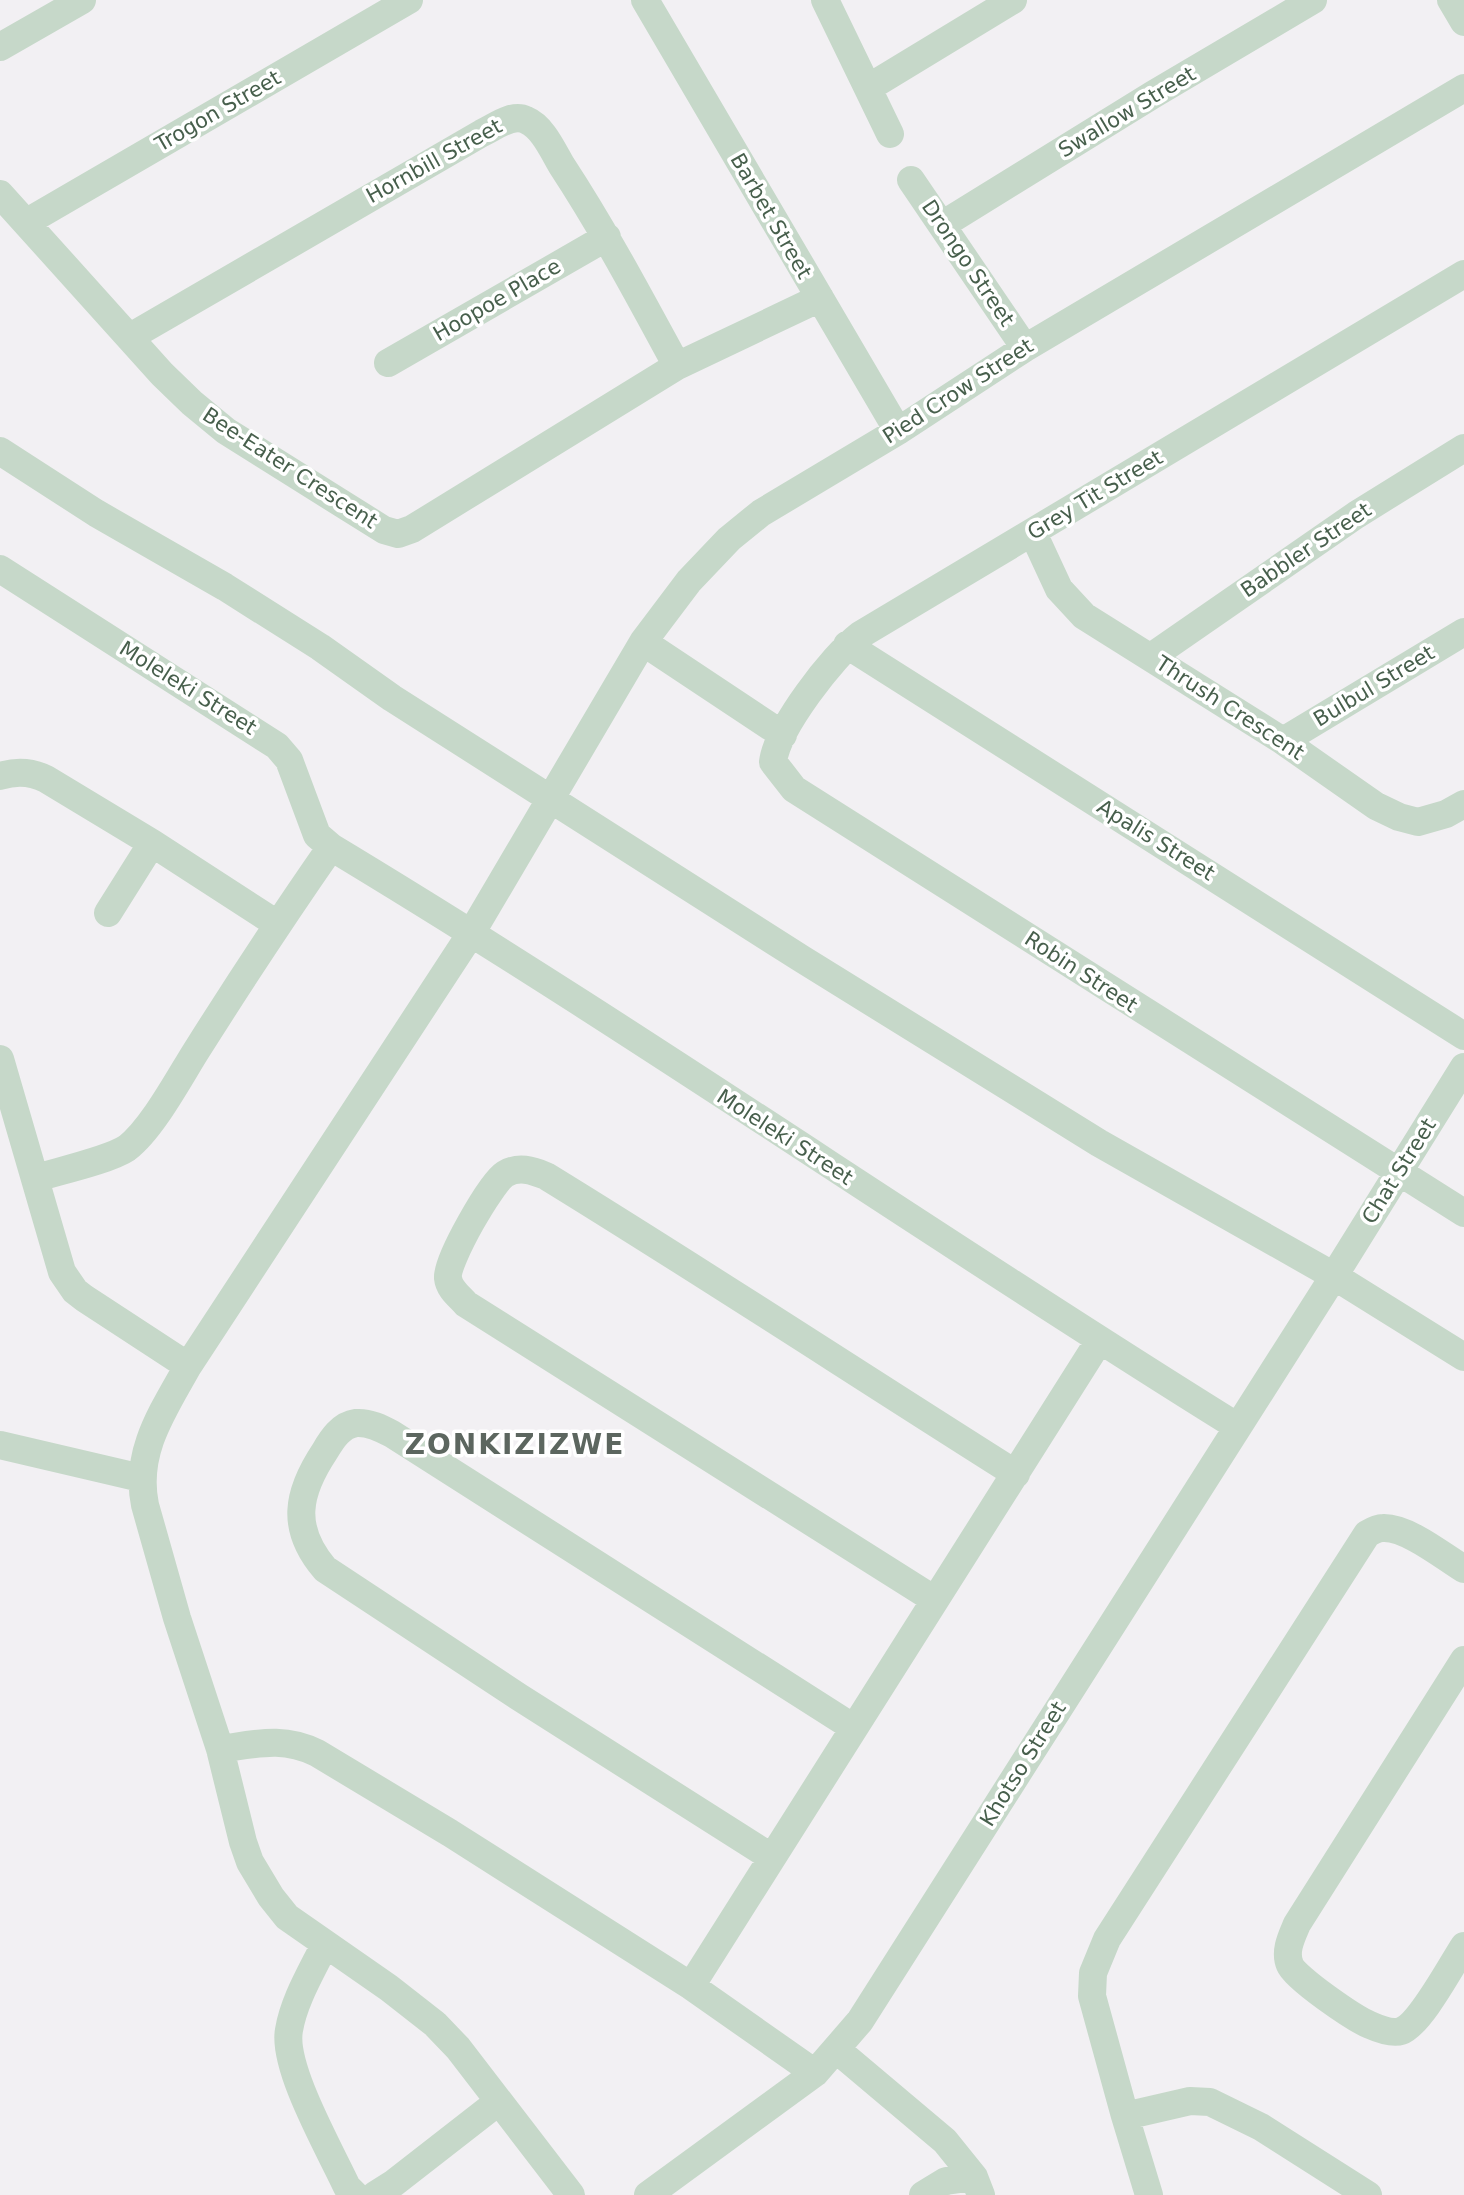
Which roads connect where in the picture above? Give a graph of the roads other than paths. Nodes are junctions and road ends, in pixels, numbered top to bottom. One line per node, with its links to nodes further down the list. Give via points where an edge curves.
1 (82, 0): 9 (street)
2 (409, 0): 15 (street, Trogon Street)
3 (645, 0): 19 (street, Barbet Street)
4 (825, 0): 10 (street)
5 (1013, 0): 10 (street)
6 (1312, 0): 16 (street, Swallow Street)
7 (1451, 0): 8 (street)
8 (1464, 22)
9 (0, 47)
10 (867, 88): 12 (street)
11 (1464, 88): 21 (street, Pied Crow Street)
12 (890, 134)
13 (911, 180): 16 (street, Drongo Street)
14 (0, 194): 15 (street, Bee-Eater Crescent)
15 (27, 222): 20 (street, Bee-Eater Crescent)
16 (942, 225): 21 (street, Drongo Street)
17 (607, 237): 20 (street, Hornbill Street, via 540,131 528,121 514,118); 22 (street, Hoopoe Place); 23 (street, Hornbill Street)
18 (1464, 274): 27 (street, Grey Tit Street)
19 (820, 298): 23 (street, Bee-Eater Crescent); 24 (street, Barbet Street)
20 (130, 337): 23 (street, Bee-Eater Crescent, via 162,374 226,431 384,530 398,534)
21 (1025, 348): 24 (street, Pied Crow Street)
22 (388, 363)
23 (677, 366)
24 (898, 431): 30 (street, Pied Crow Street, via 744,525 689,581)
25 (1464, 448): 32 (street, Babbler Street, via 1356,515)
26 (0, 452): 37 (street, via 225,587)
27 (1033, 533): 31 (street, Grey Tit Street); 32 (street, Thrush Crescent, via 1059,589 1074,607)
28 (0, 569): 40 (street, Moleleki Street, via 277,746 289,761 317,835)
29 (1464, 632): 34 (street, Bulbul Street)
30 (643, 642): 33 (street); 37 (street, Pied Crow Street)
31 (847, 645): 33 (street, Grey Tit Street, via 816,682); 44 (street, Apalis Street)
32 (1151, 657): 34 (street, Thrush Crescent)
33 (783, 735): 35 (street, Grey Tit Street)
34 (1283, 741): 38 (street, Thrush Crescent, via 1399,817 1426,821)
35 (773, 762): 47 (street, Robin Street, via 794,789)
36 (0, 776): 39 (street, via 35,774)
37 (552, 799): 43 (street, Pied Crow Street); 50 (street, via 1099,1143)
38 (1464, 804)
39 (152, 844): 41 (street); 42 (street)
40 (331, 847): 42 (street); 43 (street, Moleleki Street)
41 (108, 913)
42 (277, 924): 48 (street, via 134,1142 106,1157)
43 (472, 932): 51 (street, Moleleki Street); 53 (street, Pied Crow Street)
44 (1464, 1036)
45 (0, 1059): 48 (street)
46 (1464, 1067): 47 (street, Chat Street)
47 (1398, 1172): 49 (street, Robin Street); 50 (street, Chat Street)
48 (36, 1178): 53 (street, via 62,1272 75,1291)
49 (1464, 1213)
50 (1334, 1276): 52 (street); 54 (street, Khotso Street)
51 (1099, 1341): 54 (street, Moleleki Street); 56 (street)
52 (1464, 1357)
53 (188, 1366): 57 (street, Pied Crow Street, via 155,1428)
54 (1238, 1427): 67 (street, Khotso Street, via 860,2021)
55 (0, 1445): 57 (street)
56 (1016, 1474): 59 (street); 59 (street, via 546,1176 517,1169 498,1179 449,1268 447,1276 455,1293)
57 (141, 1478): 62 (street, via 149,1524)
58 (1464, 1569): 70 (street, via 1401,1530 1378,1528 1367,1534 1107,1939 1093,1973 1092,1996)
59 (935, 1600): 61 (street)
60 (1464, 1660): 65 (street, via 1297,1924 1287,1953 1302,1979 1362,2021 1399,2032 1423,2011)
61 (854, 1728): 63 (street); 63 (street, via 375,1426 357,1423 344,1429 313,1469 302,1498 302,1526 312,1554 325,1569)
62 (220, 1749): 64 (street, via 250,1862 287,1917); 66 (street, via 282,1742 317,1753)
63 (771, 1857): 66 (street)
64 (325, 1944): 69 (street, via 435,2024); 72 (street, via 292,2015 289,2051 302,2091)
65 (1464, 1946)
66 (691, 1986): 68 (street)
67 (837, 2050): 68 (street, Khotso Street); 71 (street, via 936,2133)
68 (815, 2073): 75 (street, Khotso Street)
69 (498, 2102): 73 (street); 74 (street)
70 (1125, 2116): 77 (street); 78 (street, via 1190,2101 1210,2102 1261,2127)
71 (978, 2186): 76 (street, via 946,2181)
72 (355, 2195)
73 (376, 2195)
74 (571, 2195)
75 (648, 2195)
76 (923, 2195)
77 (1149, 2195)
78 (1368, 2195)

